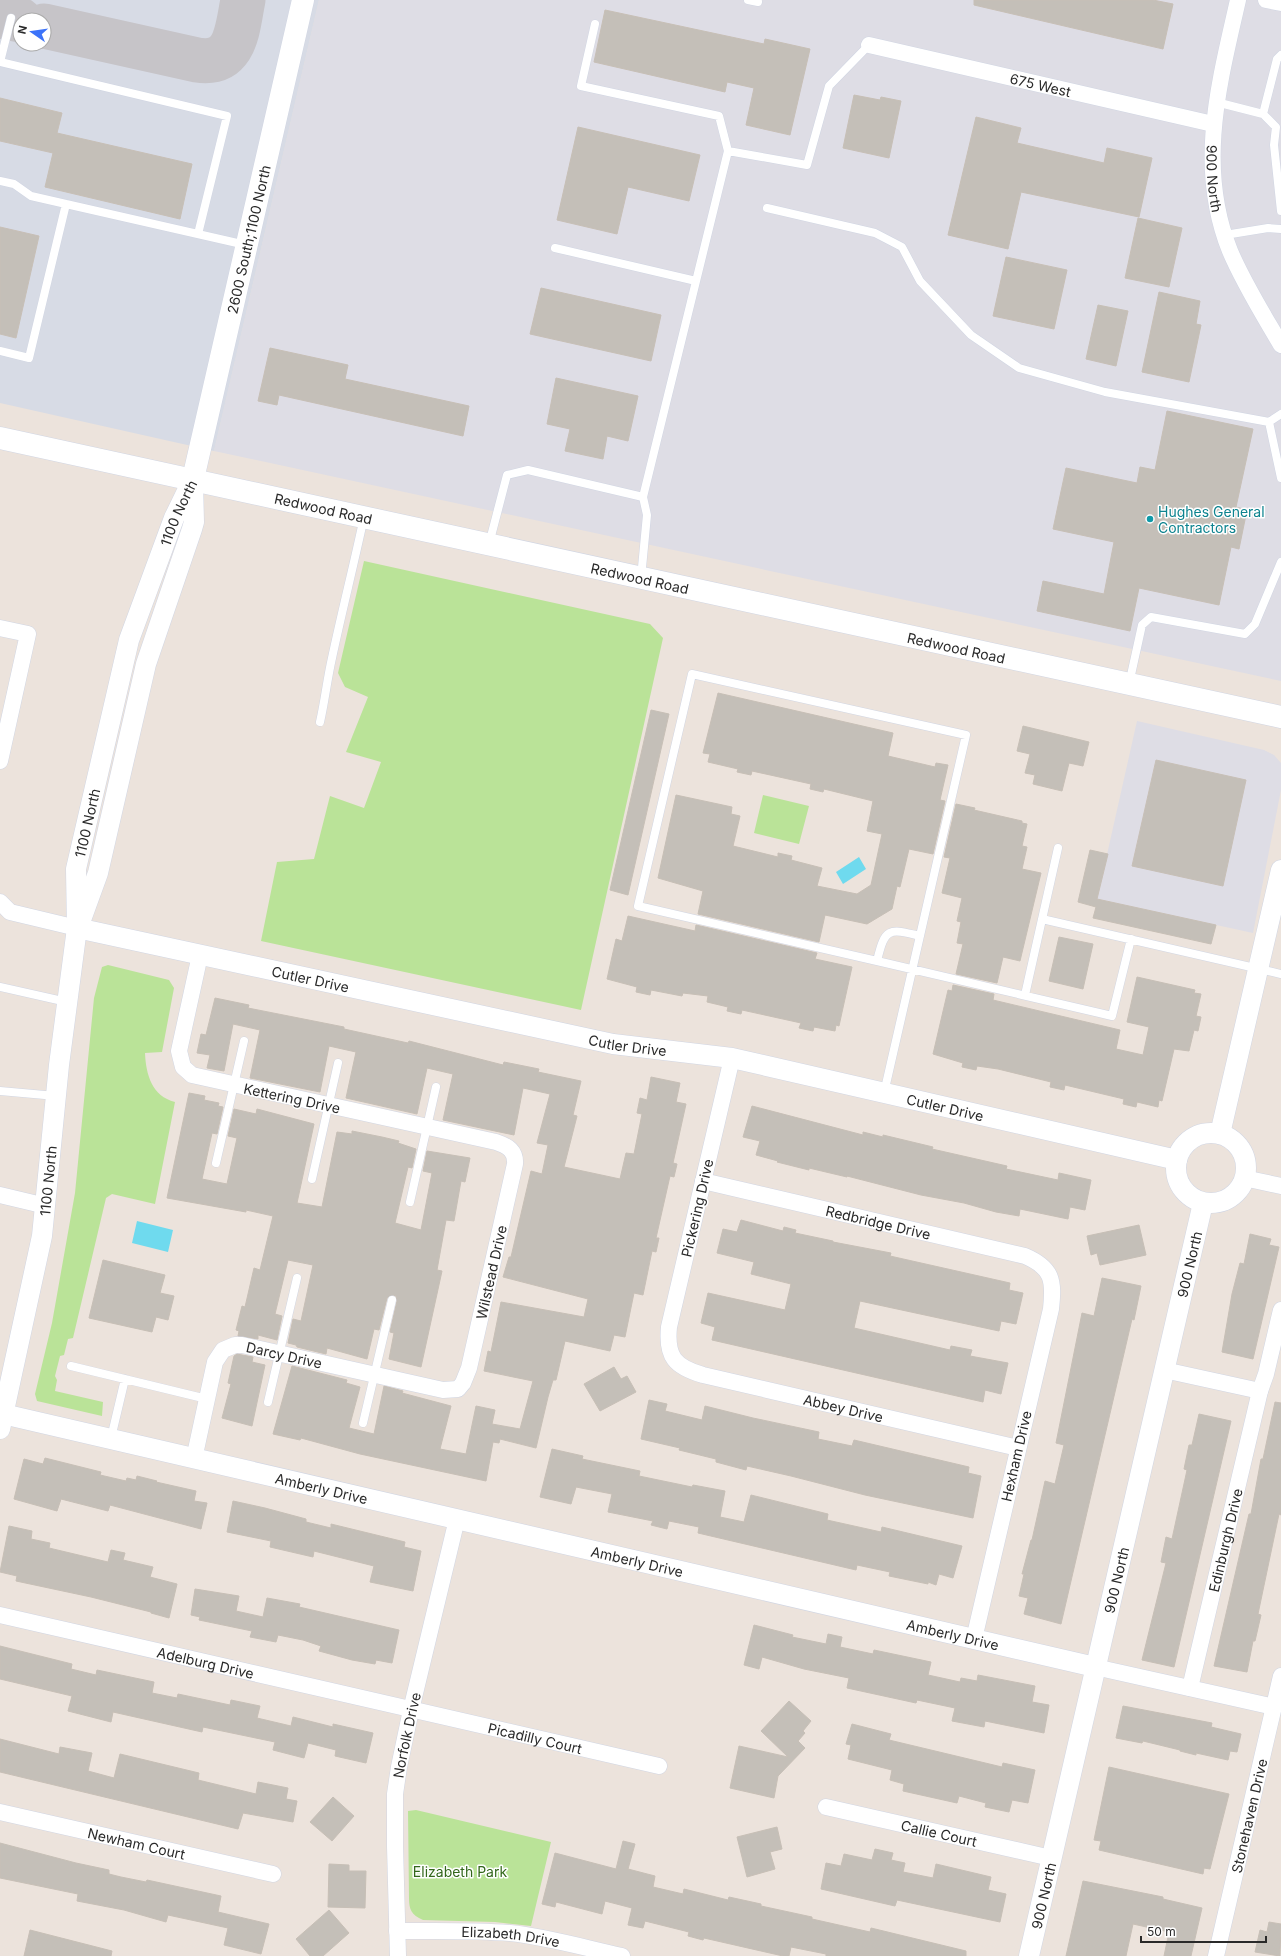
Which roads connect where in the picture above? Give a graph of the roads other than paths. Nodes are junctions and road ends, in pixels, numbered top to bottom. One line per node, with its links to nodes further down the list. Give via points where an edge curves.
1 (303, 0): 23 (main road, 2600 South;1100 North)
2 (748, 0): 5 (lane)
3 (1238, 0): 12 (street, 900 North)
4 (1266, 0): 6 (street)
5 (758, 2)
6 (1281, 3)
7 (11, 18): 11 (lane)
8 (595, 24): 15 (lane, via 581,86 719,116)
9 (869, 45): 14 (street, 675 West); 15 (lane, via 829,86 806,165)
10 (1281, 55): 13 (lane, via 1277,58)
11 (0, 62): 21 (lane, via 227,116)
12 (1216, 102): 13 (lane); 14 (street, 900 North)
13 (1263, 114): 19 (lane, via 1276,127 1274,145)
14 (1213, 124): 22 (street, 900 North, via 1214,182)
15 (728, 151): 25 (lane)
16 (0, 181): 17 (lane, via 14,184 31,196)
17 (66, 204): 21 (lane); 27 (lane, via 29,358)
18 (767, 208): 29 (lane, via 876,233 902,247 920,281 971,335 1019,368 1105,392)
19 (1281, 211)
20 (1281, 229): 22 (lane, via 1268,228)
21 (198, 234): 23 (lane)
22 (1225, 235): 26 (street, 900 North, via 1242,276)
23 (247, 246): 32 (main road, 2600 South;1100 North)
24 (555, 248): 25 (lane)
25 (696, 281): 33 (lane)
26 (1281, 345)
27 (0, 351)
28 (1281, 414): 29 (lane)
29 (1269, 422): 31 (lane)
30 (0, 438): 32 (main road, Redwood Road)
31 (1281, 478)
32 (193, 479): 34 (main road, Redwood Road); 47 (street, 1100 North, via 174,518 123,661 76,869)
33 (643, 497): 35 (lane, via 528,470 507,475); 37 (lane, via 647,515)
34 (364, 516): 35 (main road, Redwood Road); 41 (lane, via 327,679 327,693)
35 (489, 545): 37 (main road, Redwood Road)
36 (1281, 562): 39 (lane, via 1255,624 1245,634 1152,617 1142,625)
37 (641, 578): 39 (main road, Redwood Road)
38 (0, 628): 42 (street, via 28,634)
39 (1129, 685): 40 (main road, Redwood Road)
40 (1281, 717)
41 (320, 722)
42 (0, 761)
43 (1058, 848): 46 (lane)
44 (1281, 870): 52 (street)
45 (0, 902): 47 (street, via 10,912)
46 (1042, 919): 49 (lane); 56 (lane)
47 (77, 928): 50 (street, Cutler Drive); 57 (street, 1100 North)
48 (920, 936): 51 (lane, via 899,931 890,932 882,940); 51 (lane, via 966,735 692,674 638,906); 53 (lane)
49 (1131, 939): 52 (lane); 56 (lane, via 1112,1016)
50 (200, 955): 59 (street, Cutler Drive, via 613,1044); 61 (street, Kettering Drive, via 179,1056 183,1067 192,1075)
51 (877, 961): 53 (lane)
52 (1258, 968): 54 (lane); 68 (street)
53 (912, 969): 56 (lane); 64 (lane)
54 (1281, 974)
55 (0, 987): 57 (lane)
56 (1025, 995)
57 (67, 1002): 65 (street, 1100 North)
58 (244, 1041): 61 (lane)
59 (732, 1058): 64 (street, Cutler Drive); 74 (street, Pickering Drive)
60 (338, 1063): 66 (lane)
61 (234, 1085): 66 (street, Kettering Drive); 71 (lane)
62 (436, 1087): 67 (lane)
63 (0, 1091): 65 (lane)
64 (884, 1093): 70 (street, Cutler Drive)
65 (56, 1096): 79 (street, 1100 North)
66 (329, 1106): 67 (street, Kettering Drive); 73 (lane)
67 (428, 1127): 69 (street, Kettering Drive, via 496,1142); 77 (lane)
68 (1220, 1134): 70 (street, via 1211,1133 1193,1138 1181,1151); 72 (street, via 1229,1138 1241,1151 1245,1160)
69 (514, 1152): 90 (street, Wilstead Drive, via 514,1171 469,1368)
70 (1177, 1160): 78 (street, via 1177,1177 1181,1185 1186,1192)
71 (216, 1163)
72 (1244, 1178): 75 (street); 78 (street, via 1240,1187 1227,1199)
73 (312, 1179)
74 (703, 1181): 80 (street, Redbridge Drive, via 1025,1256); 85 (street, Pickering Drive, via 669,1327 669,1348)
75 (1281, 1186)
76 (0, 1195): 79 (street)
77 (410, 1202)
78 (1203, 1203): 87 (street, 900 North)
79 (46, 1206): 94 (street, 1100 North, via 37,1266)
80 (1049, 1272): 97 (street, Hexham Drive, via 1052,1284 1051,1309)
81 (297, 1278): 84 (lane)
82 (392, 1300): 88 (lane)
83 (1281, 1310): 91 (street, Edinburgh Drive)
84 (280, 1352): 88 (street, Darcy Drive); 92 (street, Darcy Drive, via 242,1345 223,1350 215,1362); 93 (lane)
85 (673, 1359): 97 (street, Abbey Drive, via 681,1366 704,1375)
86 (71, 1366): 89 (lane)
87 (1164, 1370): 91 (street); 102 (street, 900 North)
88 (374, 1374): 90 (street, Darcy Drive, via 443,1390); 95 (lane)
89 (125, 1379): 92 (lane); 96 (lane)
90 (458, 1389)
91 (1260, 1391): 104 (street, Edinburgh Drive)
92 (207, 1399): 98 (street, Darcy Drive)
93 (268, 1402)
94 (1, 1419): 96 (street, Amberly Drive)
95 (363, 1423)
96 (111, 1439): 98 (street, Amberly Drive)
97 (1018, 1448): 101 (street, Hexham Drive)
98 (194, 1459): 99 (street, Amberly Drive)
99 (457, 1519): 101 (street, Amberly Drive); 106 (street, Norfolk Drive)
100 (0, 1615): 106 (street, Adelburg Drive)
101 (974, 1639): 102 (street, Amberly Drive)
102 (1096, 1667): 104 (street, Amberly Drive); 110 (street, 900 North)
103 (1281, 1676): 105 (street, Stonehaven Drive)
104 (1190, 1688): 105 (street, Amberly Drive)
105 (1274, 1707): 116 (street, Stonehaven Drive)
106 (411, 1710): 107 (street, Picadilly Court); 112 (street, Norfolk Drive, via 395,1794)
107 (659, 1766)
108 (826, 1807): 110 (street, Callie Court)
109 (0, 1812): 111 (street, Newham Court)
110 (1051, 1858): 115 (street, 900 North)
111 (273, 1874)
112 (397, 1931): 113 (street, Norfolk Drive); 114 (street, Elizabeth Drive, via 511,1933)
113 (398, 1956)
114 (622, 1956)
115 (1029, 1956)
116 (1216, 1956)

